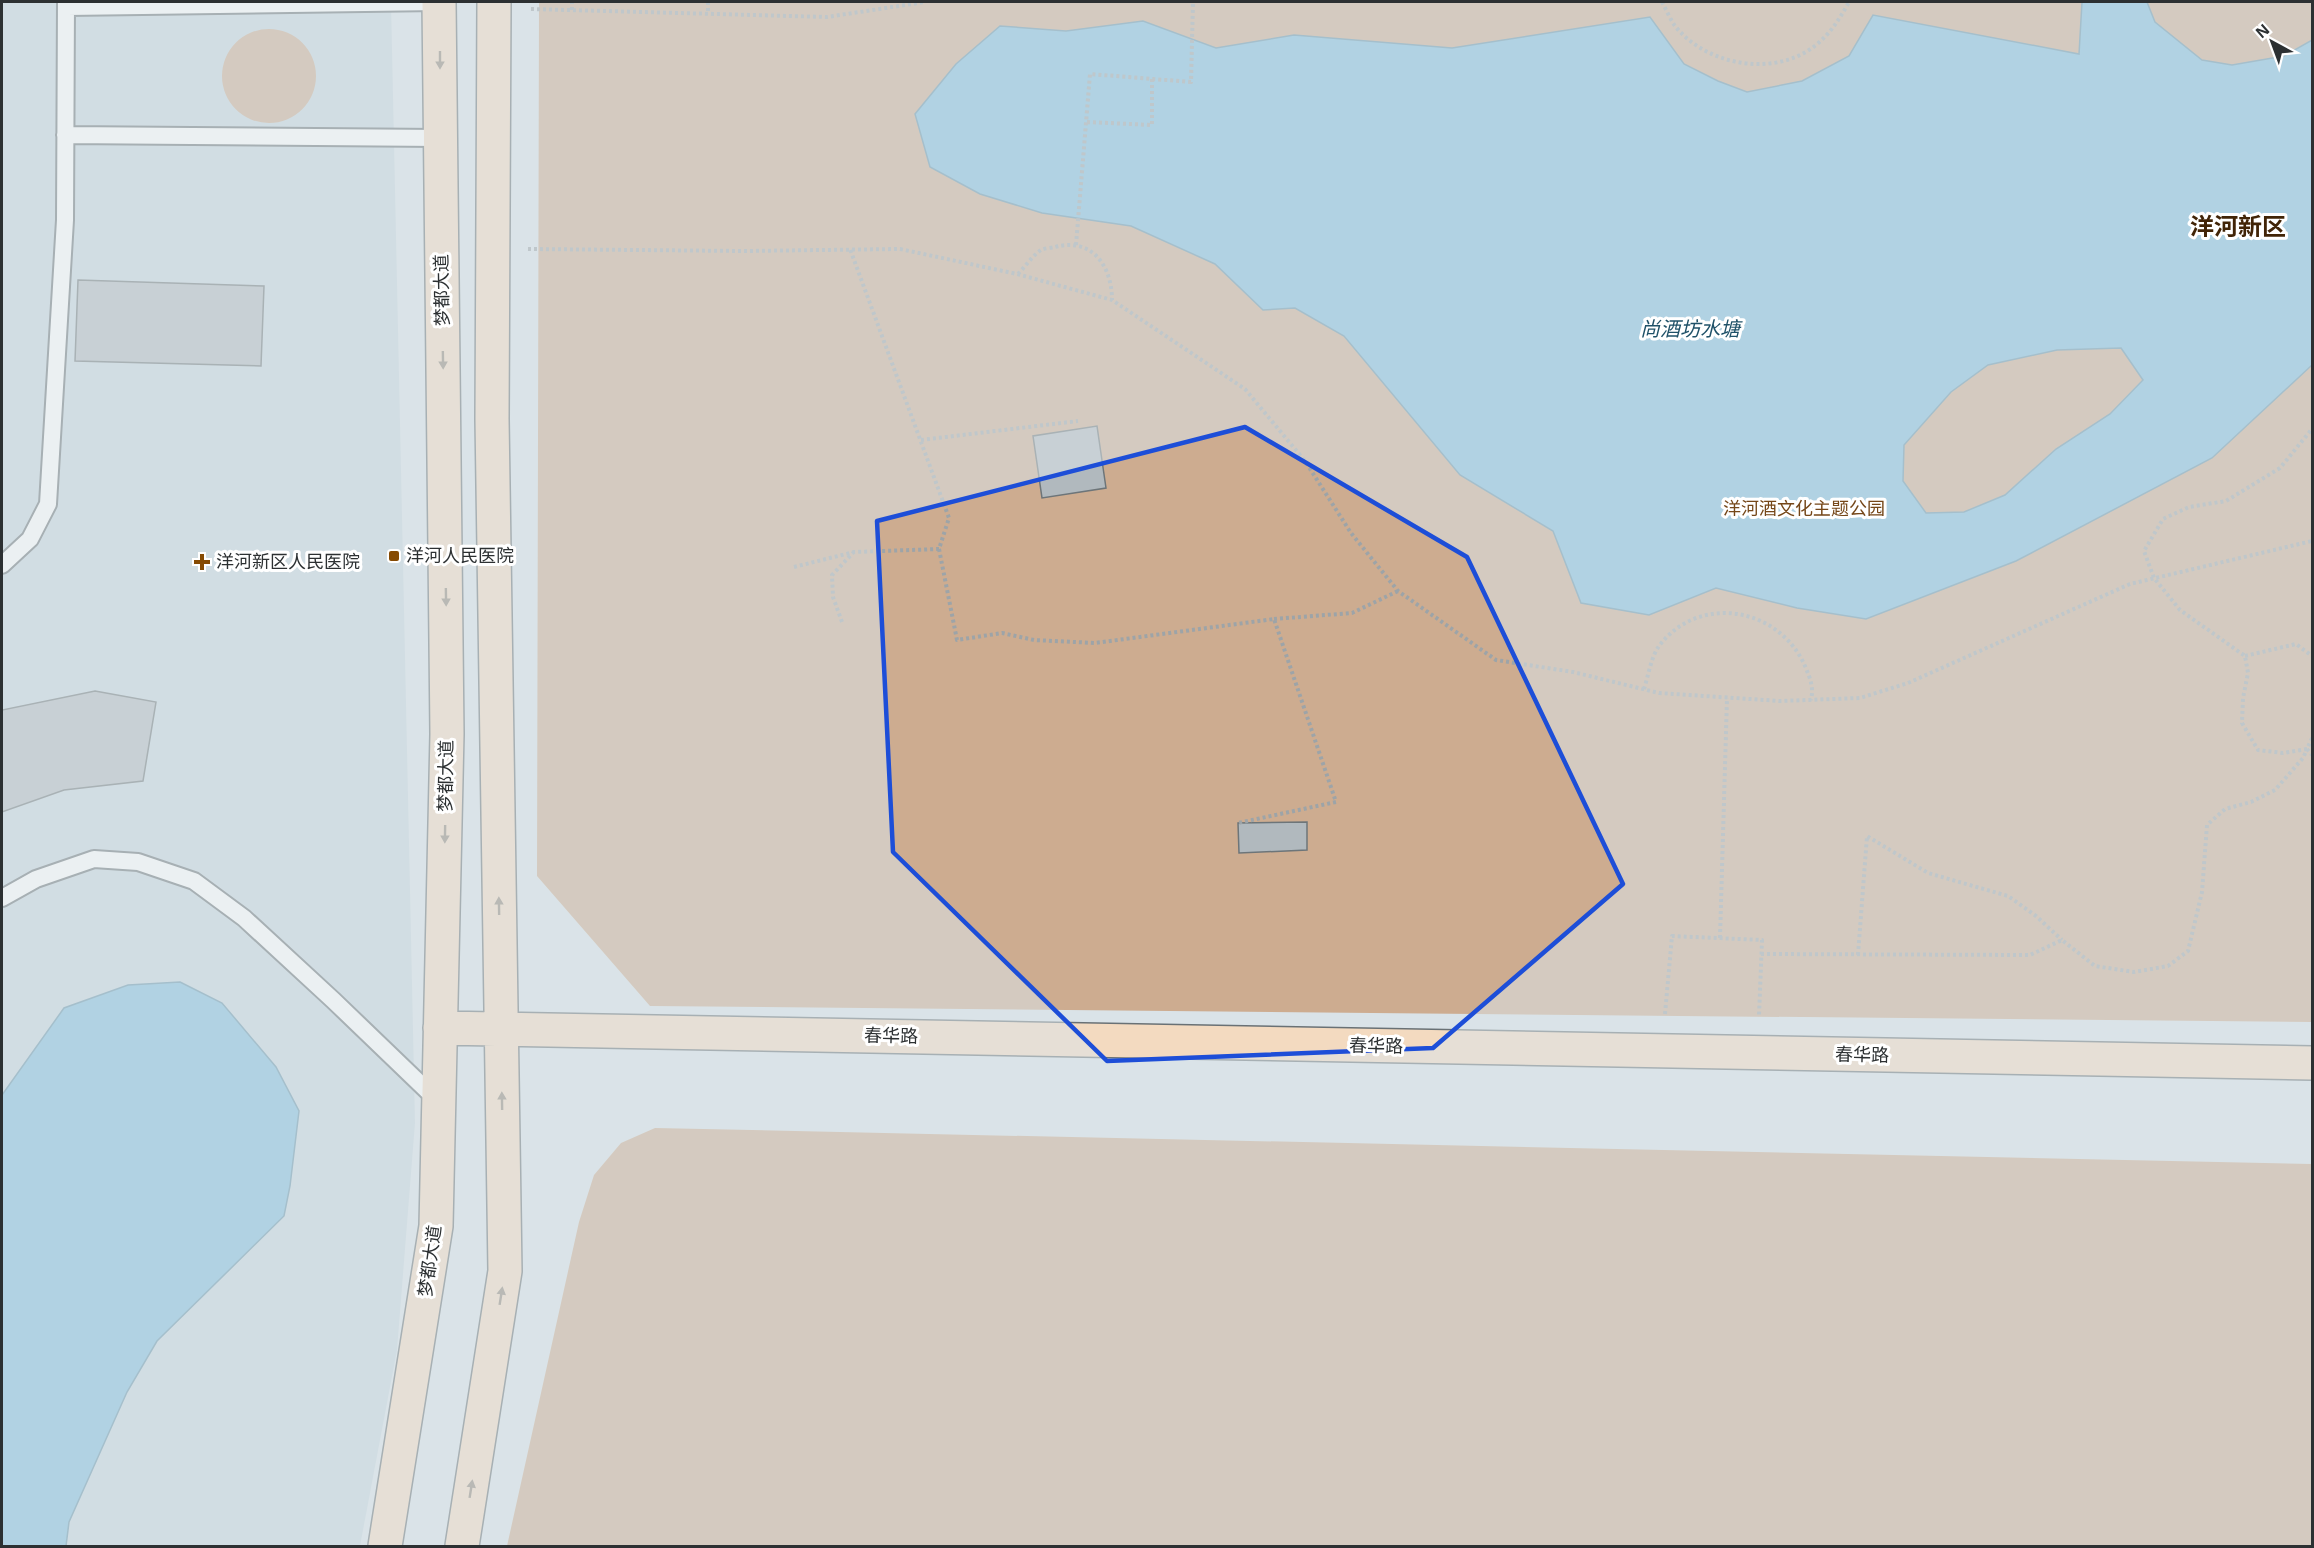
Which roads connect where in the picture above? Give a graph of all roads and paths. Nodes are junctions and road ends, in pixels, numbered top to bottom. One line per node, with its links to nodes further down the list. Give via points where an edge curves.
1 (439, 2): 8 (lane); 15 (main road, 梦都大道, one-way to 15)
2 (572, 2): 10 (path)
3 (708, 2): 11 (path)
4 (925, 2): 11 (path, via 827,17)
5 (1193, 2): 12 (path, via 1191,82)
6 (1662, 2): 7 (path, via 1675,26 1698,47 1726,60 1756,65 1787,60 1815,46 1837,24)
7 (1849, 2)
8 (66, 4): 14 (lane)
9 (494, 5): 10 (path); 17 (main road)
10 (572, 10): 11 (path)
11 (708, 14)
12 (1152, 79): 13 (path, via 1090,74); 13 (path, via 1152,125)
13 (1086, 122): 16 (path)
14 (65, 135): 15 (lane); 27 (lane, via 65,220 48,504 30,539)
15 (440, 138): 47 (main road, 梦都大道, one-way to 47, via 447,734)
16 (1076, 245): 19 (path, via 1041,250); 20 (path, via 1088,248 1103,264 1112,283)
17 (493, 249): 18 (path); 48 (main road, one-way to 17)
18 (850, 249): 19 (path, via 900,249); 23 (path)
19 (1017, 274): 20 (path)
20 (1112, 300): 30 (path, via 1245,389 1305,461 1351,533)
21 (1077, 421): 23 (path)
22 (2313, 429): 29 (path, via 2280,468 2226,501 2188,507 2163,519 2144,551)
23 (921, 440): 25 (path, via 949,518)
24 (2313, 541): 29 (path)
25 (939, 549): 26 (path); 31 (path, via 957,640 1002,633 1034,640 1095,643)
26 (854, 552): 28 (path); 32 (path, via 832,575 833,597)
27 (2, 565)
28 (794, 567)
29 (2154, 578): 33 (path, via 2181,610); 37 (path, via 2130,584 1908,683 1860,698)
30 (1398, 591): 31 (path, via 1352,612); 35 (path, via 1496,660 1573,672)
31 (1274, 619): 41 (path, via 1336,802)
32 (842, 622)
33 (2245, 656): 34 (path, via 2296,644); 39 (path, via 2248,673 2242,723 2258,750 2283,753)
34 (2313, 656)
35 (1644, 690): 36 (path); 37 (path, via 1657,648 1672,632 1694,619 1725,612 1750,616 1773,626 1794,646 1814,688)
36 (1727, 698): 37 (path); 43 (path)
37 (1811, 700)
38 (2313, 738): 39 (path)
39 (2307, 749): 40 (path); 44 (path, via 2275,790 2225,809 2207,825 2202,892 2188,951 2168,966 2134,972 2096,966)
40 (2313, 755)
41 (1238, 823)
42 (2, 898): 52 (lane, via 36,879 94,859 138,862 194,881 243,918)
43 (1720, 938): 45 (path, via 1762,940); 49 (path, via 1672,936)
44 (2062, 940): 46 (path, via 2030,955); 46 (path, via 2008,896 1928,873 1867,836)
45 (1761, 954): 46 (path); 50 (path)
46 (1858, 955)
47 (440, 1028): 48 (main road, 春华路); 52 (main road, 梦都大道)
48 (501, 1029): 49 (main road, 春华路); 54 (main road, one-way to 48, via 505,1271)
49 (1662, 1051): 50 (main road, 春华路)
50 (1757, 1053): 51 (main road, 春华路)
51 (2313, 1063)
52 (439, 1102): 53 (main road, 梦都大道, via 436,1226)
53 (385, 1546)
54 (462, 1546)

